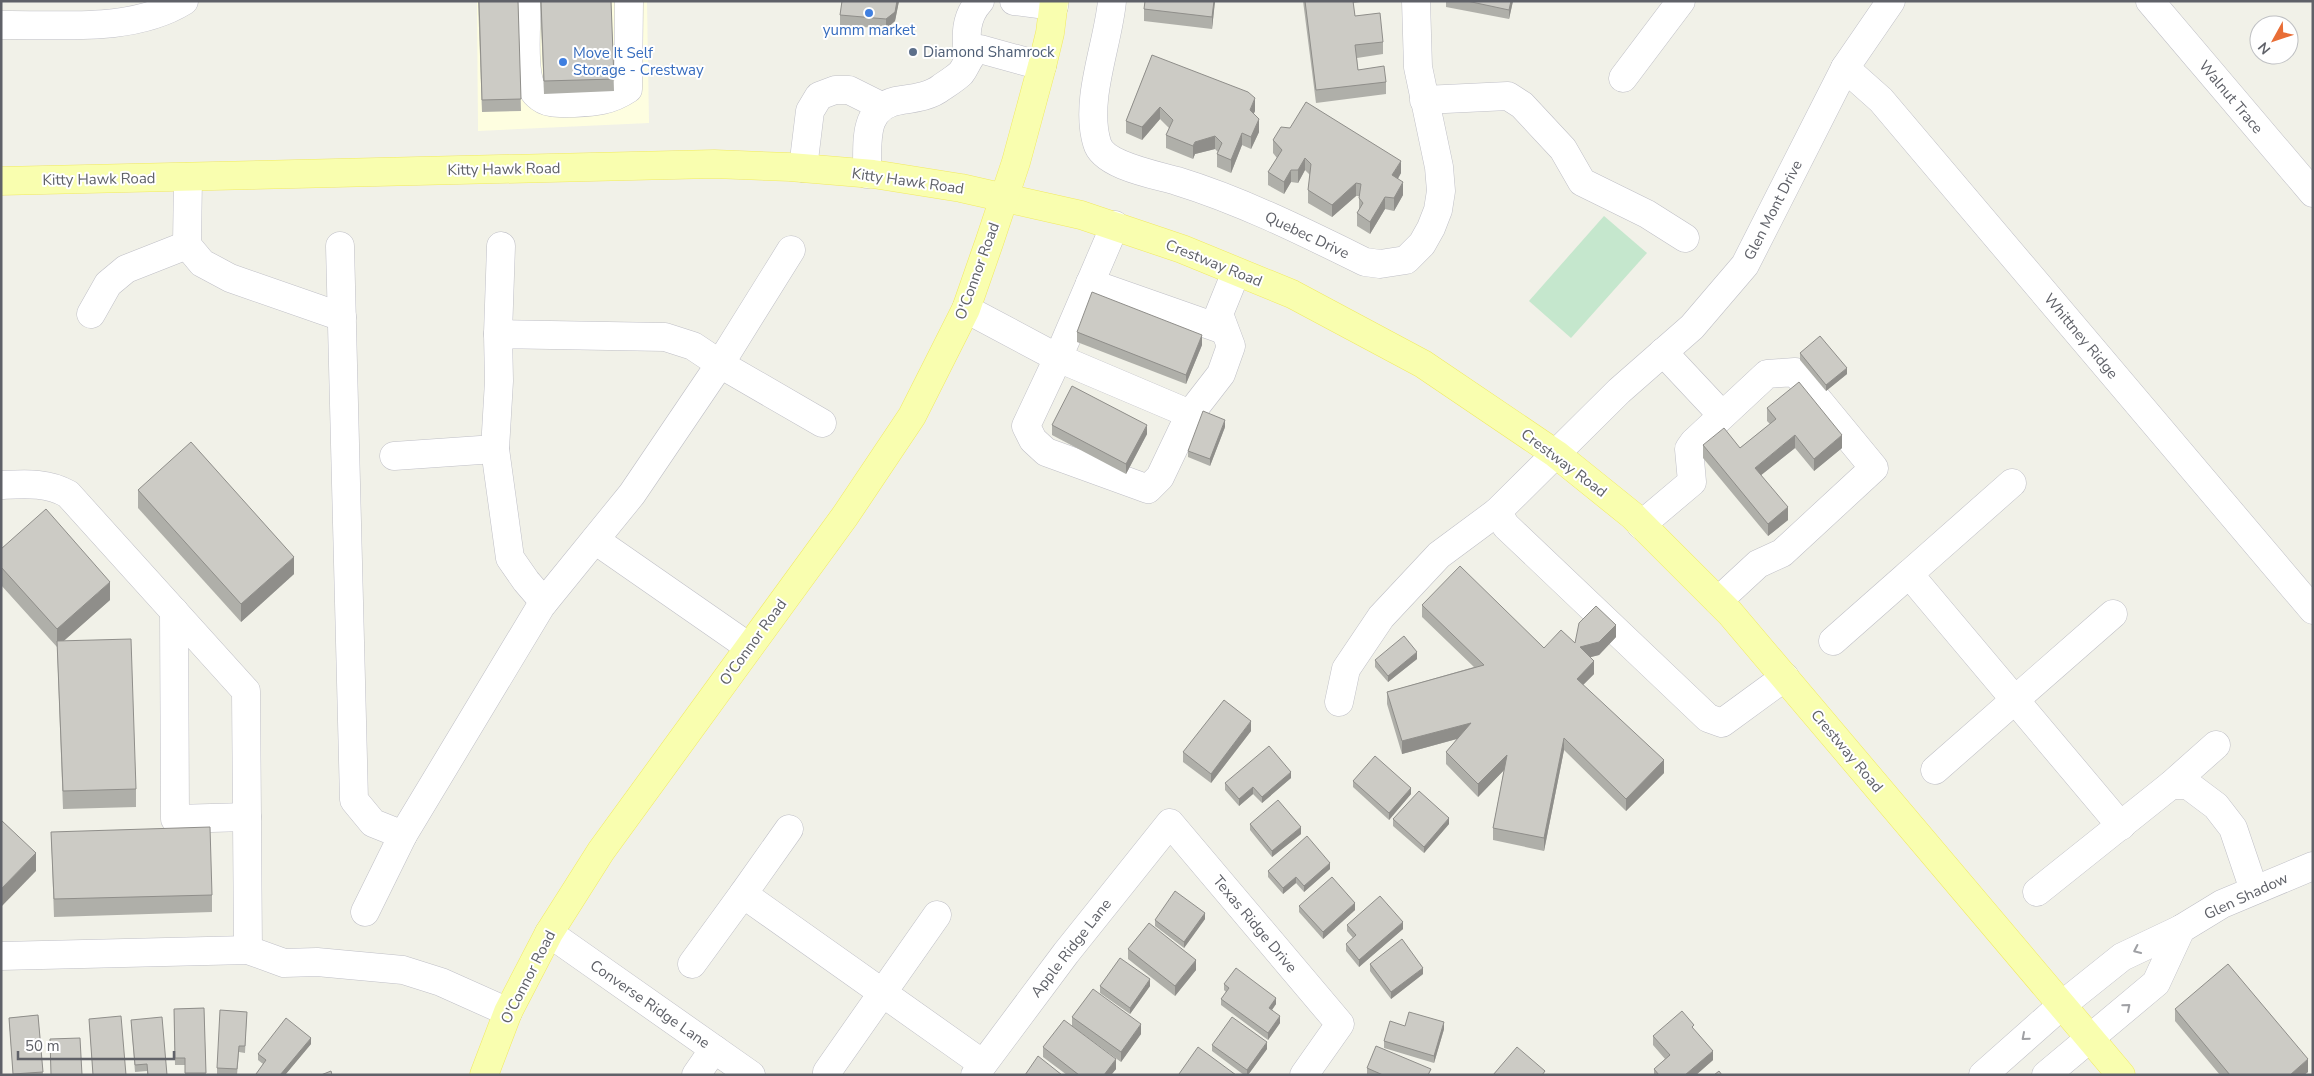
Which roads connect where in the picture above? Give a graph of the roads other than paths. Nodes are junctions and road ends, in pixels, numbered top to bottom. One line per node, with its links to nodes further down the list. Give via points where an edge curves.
1 (184, 1): 12 (street, via 168,11 121,23)
2 (527, 1): 3 (street, via 527,78 536,95 553,103 603,102 628,89)
3 (629, 1)
4 (980, 1): 13 (street, via 967,22)
5 (1014, 1): 11 (street)
6 (1112, 1): 17 (street, Quebec Drive, via 1092,125 1097,146 1110,159 1271,216 1365,262 1380,264 1406,260 1422,244 1438,210 1440,166)
7 (1416, 1): 17 (street, Quebec Drive, via 1418,67)
8 (1681, 1): 16 (street)
9 (1891, 1): 15 (street, Glen Mont Drive)
10 (2150, 1): 23 (street, Walnut Trace)
11 (1054, 4): 14 (main road)
12 (1, 25)
13 (968, 58): 14 (street, via 980,49); 18 (street, via 962,72 941,89)
14 (1042, 66): 24 (main road)
15 (1844, 68): 38 (street, Glen Mont Drive, via 1745,266 1692,327); 55 (street, Whittney Ridge, via 1881,100)
16 (1624, 78)
17 (1424, 100): 26 (street, via 1508,96 1522,105 1563,149 1582,182 1647,214)
18 (881, 106): 19 (street, via 849,90 835,90 819,96 810,111); 20 (street, via 870,121)
19 (803, 168): 20 (main road, Kitty Hawk Road); 21 (main road, Kitty Hawk Road, via 714,164)
20 (867, 174): 24 (main road, Kitty Hawk Road, via 961,188)
21 (188, 177): 22 (main road, Kitty Hawk Road); 27 (street)
22 (1, 181)
23 (2313, 193)
24 (1004, 199): 25 (main road, Crestway Road); 33 (main road, O'Connor Road)
25 (1114, 225): 31 (main road, Crestway Road); 32 (street)
26 (1686, 238)
27 (187, 245): 34 (street, via 126,269 108,284); 35 (street, via 202,263 230,278)
28 (340, 246): 35 (street)
29 (501, 246): 37 (street)
30 (791, 250): 40 (street)
31 (1236, 272): 36 (street, via 1219,314); 45 (main road, Crestway Road, via 1292,294 1423,364)
32 (1090, 283): 36 (street); 39 (street)
33 (966, 309): 39 (street); 59 (main road, O'Connor Road, via 912,416 845,516)
34 (91, 314)
35 (342, 317): 70 (street, via 354,800 373,823)
36 (1224, 330): 41 (street, via 1230,346 1221,374)
37 (498, 334): 40 (street, via 665,337 693,346); 44 (street)
38 (1663, 352): 42 (street); 45 (street, Glen Mont Drive)
39 (1058, 358): 41 (street); 41 (street, via 1026,426 1033,440 1046,452 1148,489 1160,477)
40 (720, 364): 43 (street); 51 (street, via 632,494)
41 (1190, 414)
42 (1722, 415): 50 (street, via 1689,448 1692,482); 53 (street, via 1767,374 1795,372 1874,468 1782,553 1758,564)
43 (822, 422)
44 (495, 449): 46 (street); 54 (street, via 510,558)
45 (1556, 454): 49 (street, Glen Mont Drive); 50 (main road, Crestway Road)
46 (394, 456)
47 (2012, 483): 52 (street)
48 (1, 485): 56 (street, via 55,486 68,494)
49 (1497, 512): 60 (street, via 1506,526 1708,718 1722,723); 62 (street, Glen Mont Drive, via 1439,555 1381,617 1346,669)
50 (1642, 525): 53 (main road, Crestway Road)
51 (595, 540): 54 (street); 59 (street)
52 (1909, 574): 58 (street); 61 (street)
53 (1718, 601): 60 (main road, Crestway Road)
54 (544, 602): 70 (street)
55 (2313, 610)
56 (174, 611): 66 (street, via 246,691); 66 (street, via 176,819)
57 (2113, 614): 61 (street)
58 (1833, 640)
59 (749, 647): 78 (main road, O'Connor Road, via 601,851)
60 (1784, 677): 83 (main road, Crestway Road)
61 (2015, 700): 64 (street); 68 (street)
62 (1339, 702)
63 (2216, 745): 65 (street)
64 (1934, 770)
65 (2171, 785): 68 (street); 72 (street, via 2188,785 2216,806 2233,828)
66 (247, 817): 79 (street)
67 (1170, 823): 87 (street, Apple Ridge Lane); 93 (street, Texas Ridge Drive, via 1340,1024)
68 (2121, 826): 73 (street)
69 (788, 829): 74 (street)
70 (403, 835): 75 (street)
71 (2313, 866): 72 (street, Glen Shadow)
72 (2254, 890): 77 (street, Glen Shadow, via 2222,904)
73 (2037, 892)
74 (743, 894): 81 (street); 82 (street)
75 (365, 912)
76 (937, 915): 82 (street)
77 (2181, 929): 83 (street, Glen Shadow, one-way to 83, via 2122,956); 85 (street, one-way to 77, via 2156,983)
78 (550, 933): 84 (main road, O'Connor Road); 86 (street, Converse Ridge Lane)
79 (248, 950): 80 (street); 84 (street, via 284,963 317,962 403,970 441,982)
80 (1, 956)
81 (692, 964)
82 (883, 993): 87 (street); 88 (street)
83 (2062, 1005): 85 (main road, Crestway Road); 89 (street, Glen Shadow, one-way to 89)
84 (508, 1012): 90 (main road, O'Connor Road)
85 (2090, 1038): 94 (street); 95 (main road, Crestway Road)
86 (714, 1049): 91 (street); 92 (street, Converse Ridge Lane)
87 (979, 1069)
88 (826, 1072)
89 (1984, 1074)
90 (484, 1075)
91 (696, 1075)
92 (751, 1075)
93 (1304, 1075)
94 (2046, 1075)
95 (2121, 1075)

